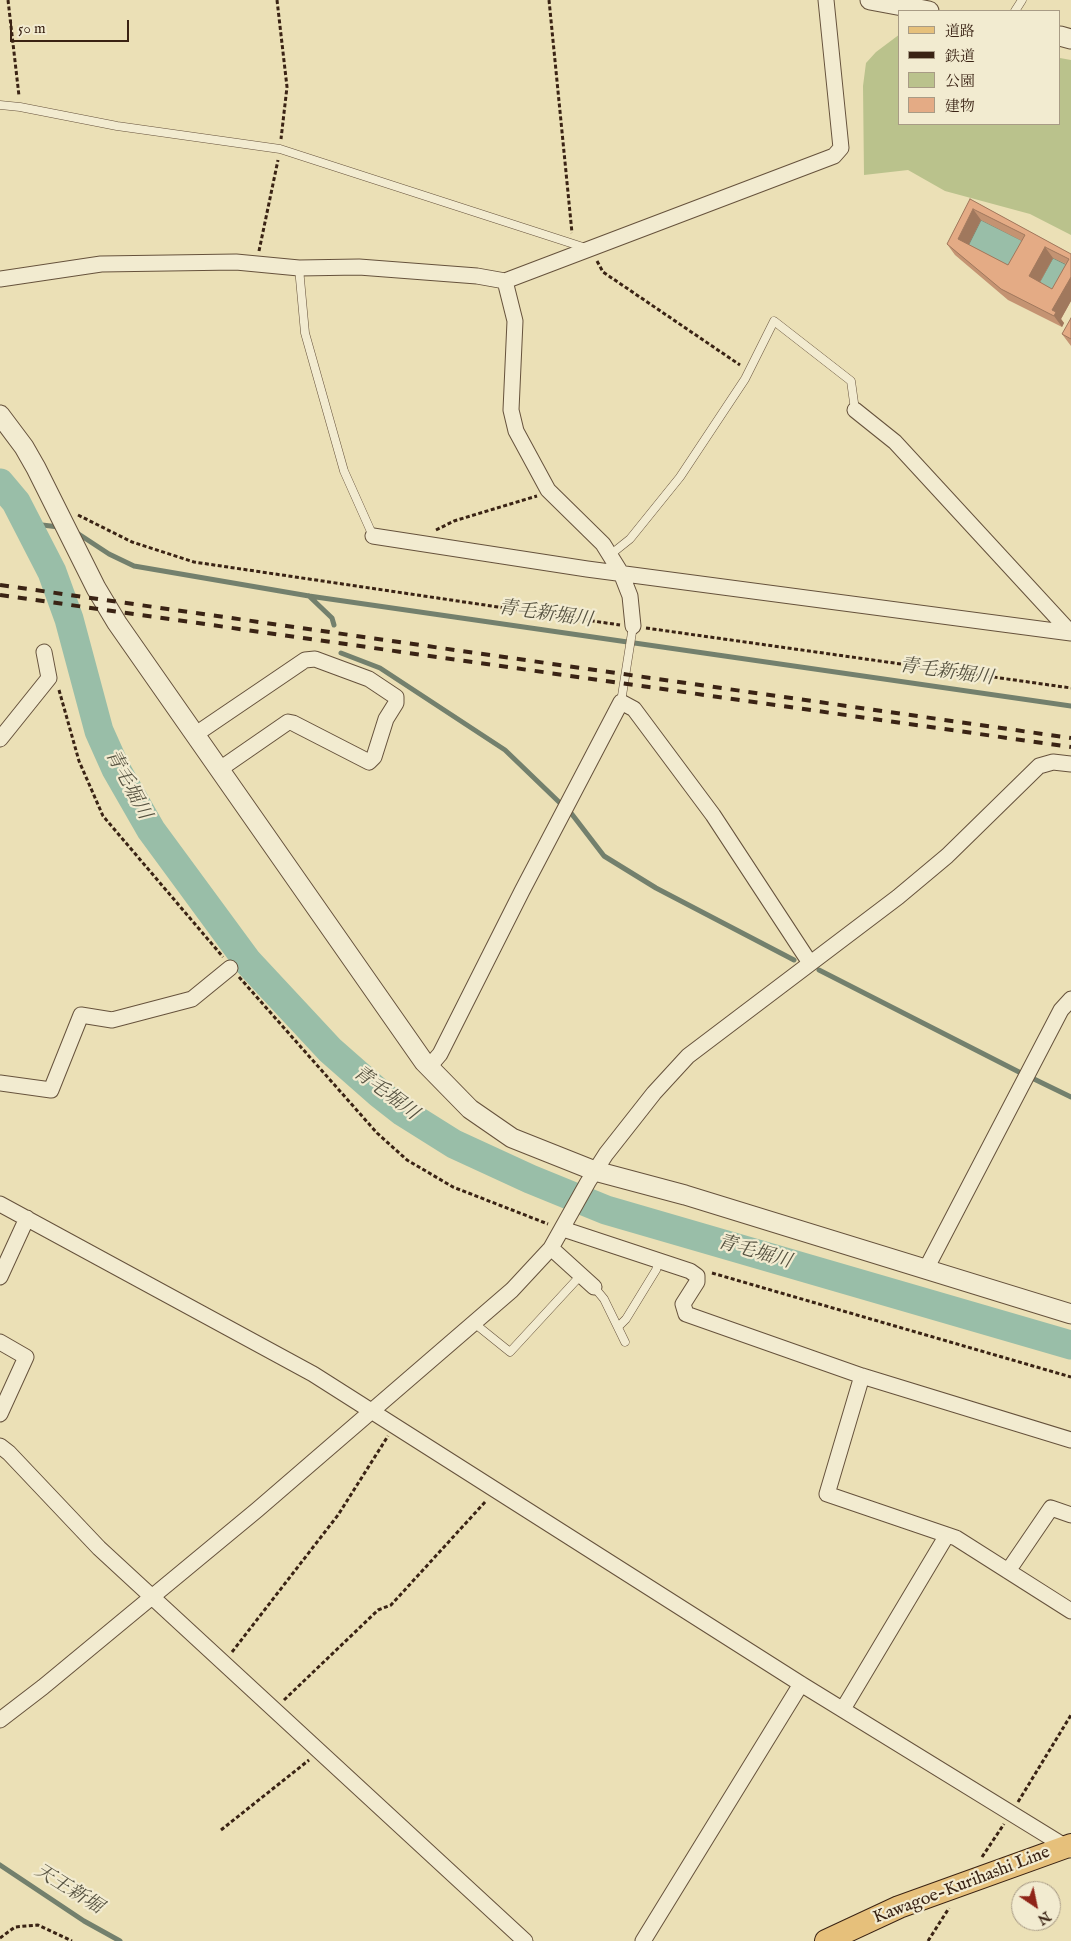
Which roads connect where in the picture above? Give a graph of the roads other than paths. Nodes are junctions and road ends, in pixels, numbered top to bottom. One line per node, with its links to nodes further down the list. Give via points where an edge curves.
1 (826, 0): 6 (street, via 841,148 834,156)
2 (870, 0): 3 (street)
3 (899, 3): 4 (street)
4 (925, 10)
5 (0, 105): 6 (lane, via 117,126 280,149)
6 (590, 249): 9 (street)
7 (300, 268): 8 (street, via 256,263 101,264); 9 (street, via 359,267); 12 (lane, via 307,342 344,471)
8 (0, 278)
9 (505, 281): 13 (street, via 515,321 511,410 516,431 548,490 603,544)
10 (855, 410): 13 (lane, via 851,381 774,321 749,371 680,478 630,539); 16 (street, via 895,442)
11 (0, 415): 19 (street, via 69,514 77,549 116,623)
12 (373, 536): 14 (street)
13 (610, 555): 14 (street)
14 (621, 573): 15 (street, via 630,596); 16 (street)
15 (632, 627): 18 (lane)
16 (1071, 633)
17 (44, 652): 20 (street, via 49,678)
18 (621, 702): 23 (street, via 634,709 713,815); 26 (street, via 440,1054)
19 (196, 734): 22 (street); 22 (street, via 305,660 315,659 369,679 396,697 374,757 369,762 288,722)
20 (0, 739)
21 (1071, 764): 23 (street, via 1053,762 1039,766 947,856)
22 (220, 769): 26 (street)
23 (810, 963): 28 (street, via 688,1056 654,1093)
24 (230, 968): 27 (street, via 192,999 112,1020 81,1015 51,1090)
25 (1071, 998): 34 (street, via 1061,1010)
26 (428, 1068): 28 (street, via 470,1109 512,1138)
27 (0, 1083)
28 (591, 1176): 31 (street); 34 (street, via 685,1195)
29 (0, 1204): 30 (street)
30 (26, 1218): 36 (street); 44 (street, via 313,1374)
31 (566, 1223): 32 (street); 33 (street)
32 (551, 1248): 35 (street); 39 (street, via 512,1290)
33 (659, 1261): 40 (lane, via 626,1319); 43 (street, via 697,1276 697,1282 683,1304 686,1314)
34 (926, 1269): 38 (street)
35 (581, 1275): 37 (street); 39 (lane, via 510,1352)
36 (0, 1277)
37 (594, 1287): 40 (lane)
38 (1071, 1314)
39 (474, 1322): 44 (street)
40 (618, 1327): 42 (lane)
41 (0, 1342): 45 (street, via 26,1357)
42 (625, 1342)
43 (862, 1376): 46 (street); 49 (street, via 827,1494)
44 (371, 1410): 51 (street); 53 (street)
45 (0, 1414)
46 (1071, 1440)
47 (0, 1446): 51 (street)
48 (1071, 1515): 50 (street, via 1051,1508)
49 (947, 1535): 50 (street); 54 (street)
50 (1008, 1571): 52 (street)
51 (151, 1597): 55 (street); 57 (street)
52 (1071, 1611)
53 (801, 1684): 54 (street); 58 (street)
54 (843, 1709): 56 (street)
55 (3, 1713)
56 (1069, 1847): 59 (main road, Kawagoe-Kurihashi Line, via 899,1907)
57 (525, 1941)
58 (643, 1941)
59 (826, 1941)

